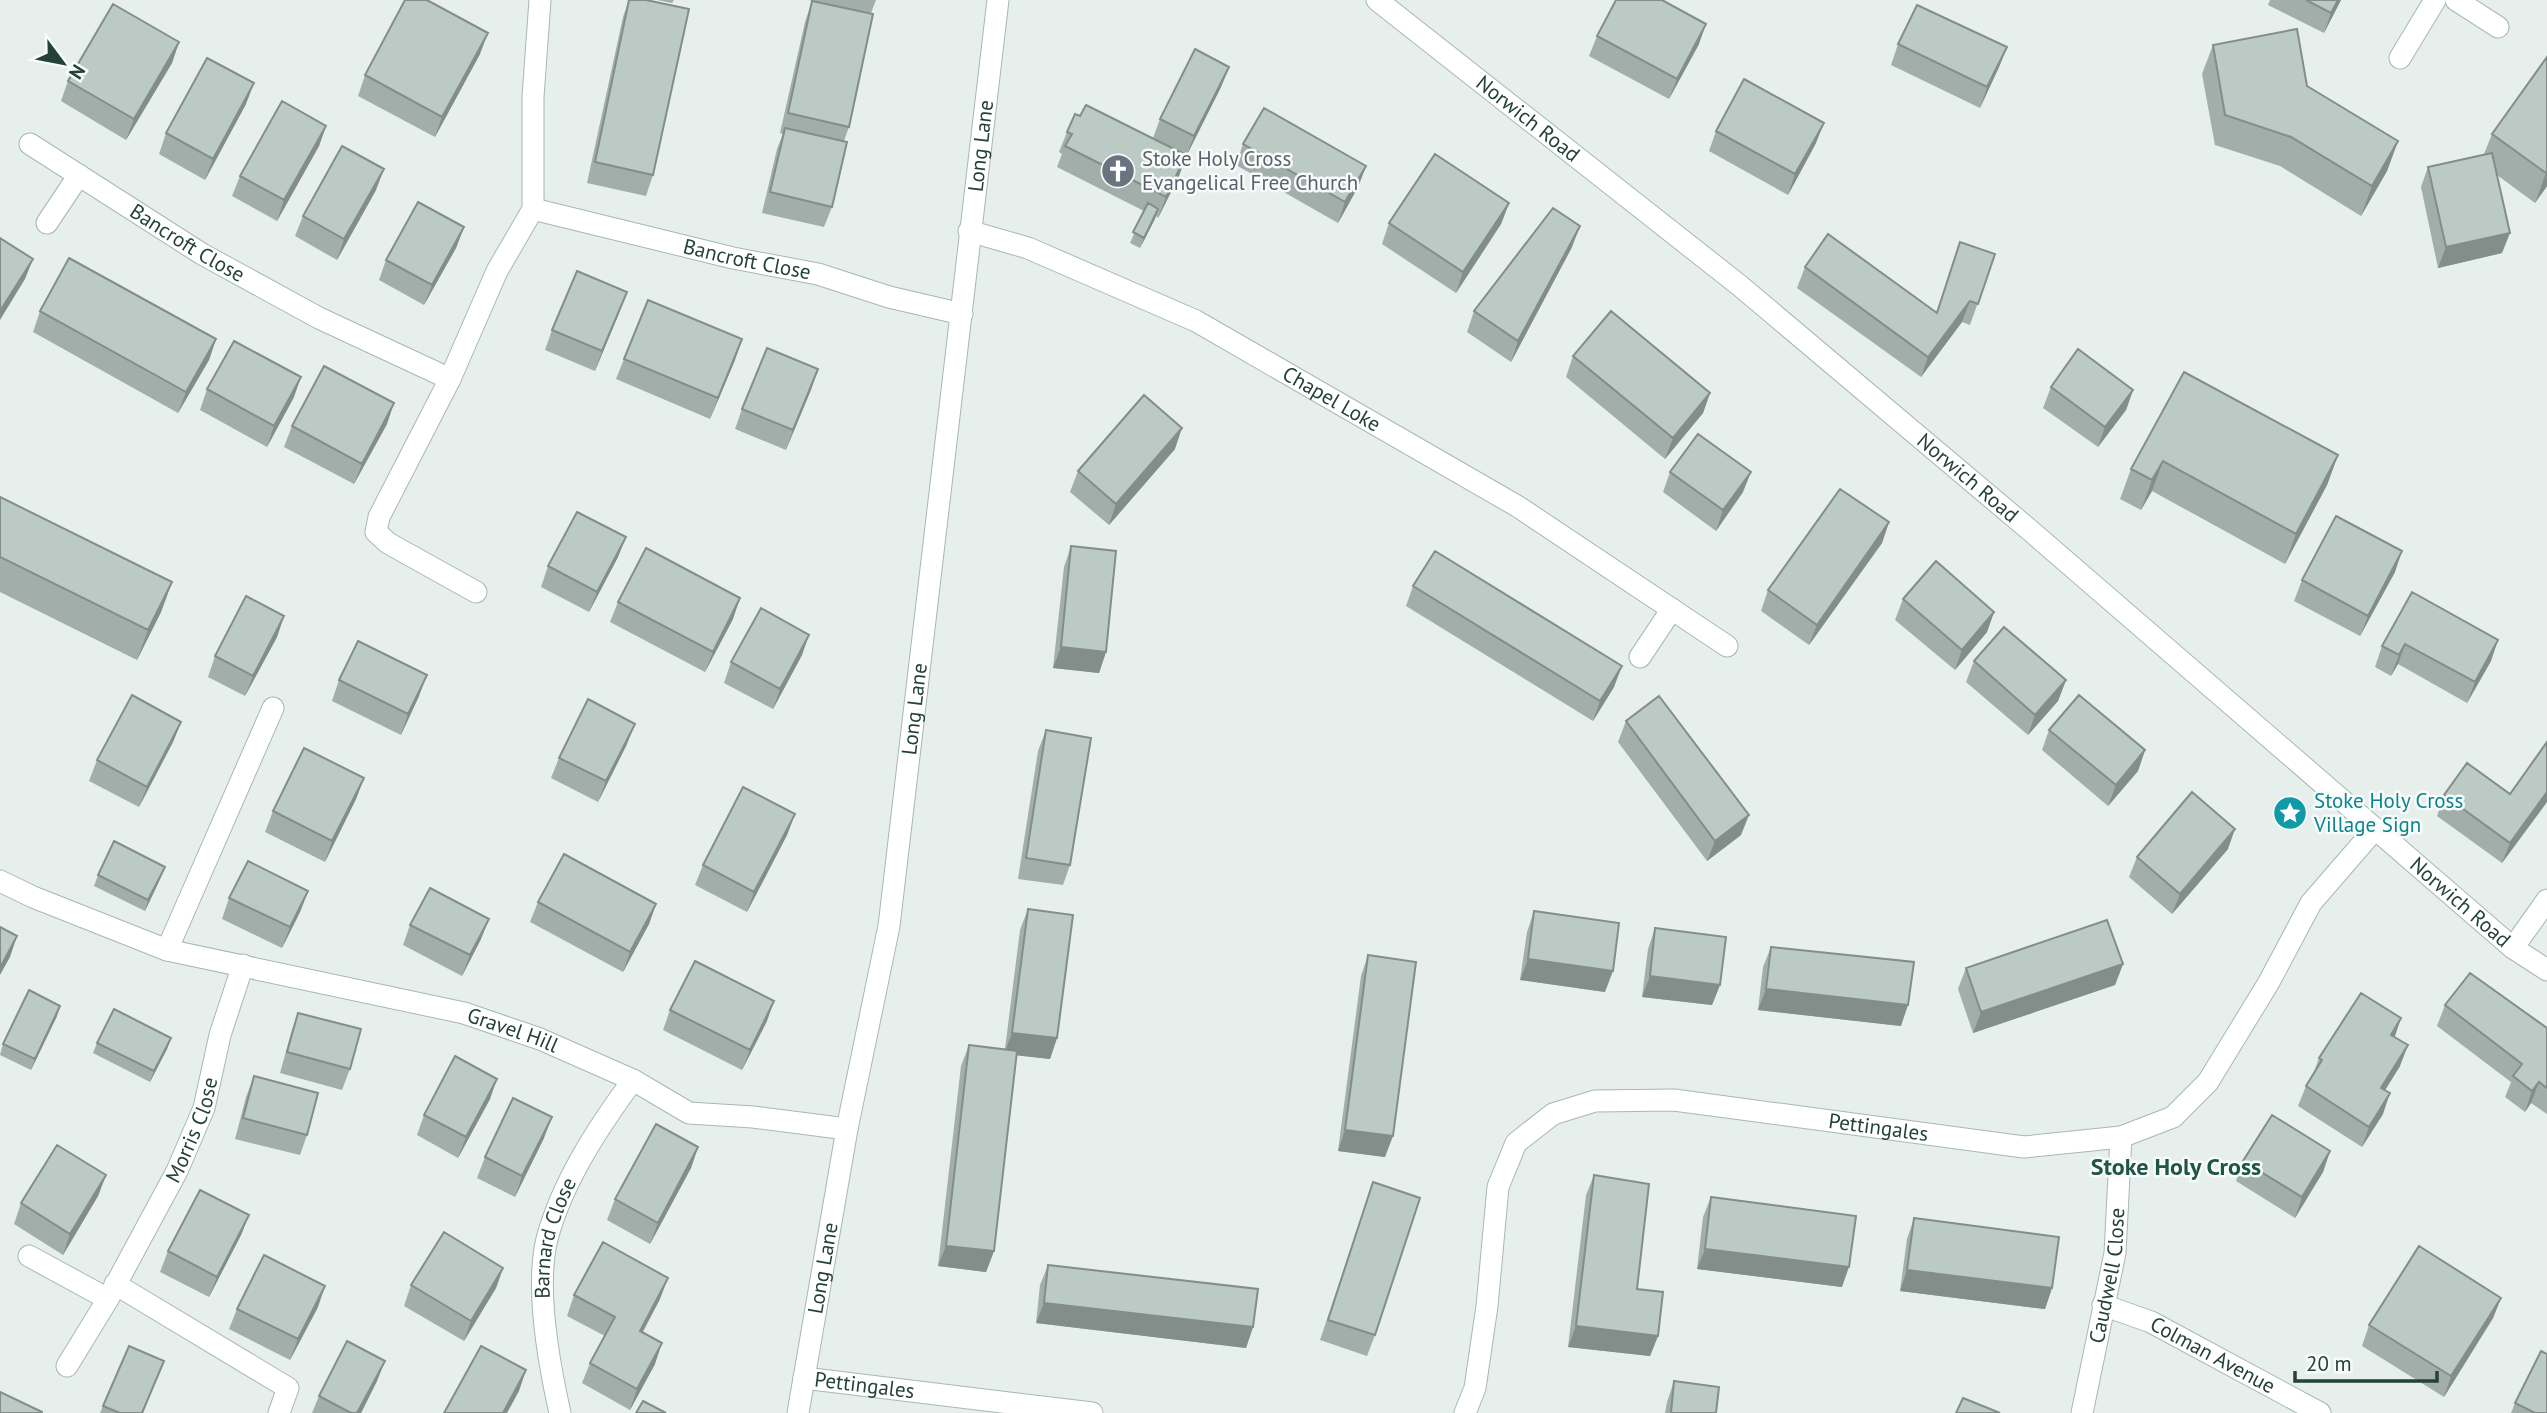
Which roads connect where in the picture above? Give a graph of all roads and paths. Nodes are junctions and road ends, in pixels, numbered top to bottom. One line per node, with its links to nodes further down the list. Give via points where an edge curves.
1 (540, 0): 10 (street, via 533,97)
2 (998, 0): 12 (street, Long Lane)
3 (1377, 0): 20 (street, Norwich Road, via 1739,285)
4 (2435, 0): 7 (street)
5 (2456, 0): 6 (street)
6 (2498, 27)
7 (2400, 58)
8 (30, 144): 9 (street, Bancroft Close)
9 (79, 176): 11 (street); 14 (street, Bancroft Close, via 225,267 319,318)
10 (533, 209): 13 (street, Bancroft Close, via 818,274); 14 (street, via 497,271)
11 (47, 223)
12 (969, 231): 13 (street, Long Lane); 16 (street, Chapel Loke, via 1028,248 1196,321 1517,506)
13 (962, 314): 28 (street, Long Lane, via 889,926)
14 (450, 379): 15 (street, via 404,465 376,532)
15 (476, 592)
16 (1672, 609): 17 (street, Chapel Loke); 18 (street)
17 (1727, 646)
18 (1640, 657)
19 (272, 708): 24 (street)
20 (2375, 829): 23 (street, Norwich Road); 29 (street, Pettingales, via 2311,903 2208,1082 2173,1117)
21 (0, 881): 24 (street, Gravel Hill)
22 (2547, 900): 23 (street)
23 (2513, 948): 26 (street, Norwich Road)
24 (167, 950): 25 (street, Gravel Hill)
25 (243, 965): 27 (street, Gravel Hill, via 464,1013 540,1039); 31 (street, Morris Close, via 220,1035 204,1108 177,1171)
26 (2547, 970)
27 (633, 1080): 28 (street, Gravel Hill, via 689,1113); 36 (street, Barnard Close, via 599,1125 547,1240 548,1360)
28 (847, 1129): 34 (street, Long Lane)
29 (2121, 1138): 32 (street, Caudwell Close, via 2115,1253); 39 (street, Pettingales, via 2024,1147 1674,1100 1595,1101 1553,1114 1516,1143 1498,1187 1475,1388)
30 (29, 1256): 31 (street)
31 (111, 1292): 33 (street, Morris Close); 35 (street, via 288,1388)
32 (2103, 1305): 40 (street, Caudwell Close); 41 (street, Colman Avenue, via 2151,1322)
33 (67, 1366)
34 (804, 1378): 37 (street, Long Lane); 38 (street, Pettingales)
35 (279, 1413)
36 (560, 1413)
37 (798, 1413)
38 (1092, 1413)
39 (1465, 1413)
40 (2082, 1413)
41 (2320, 1413)

